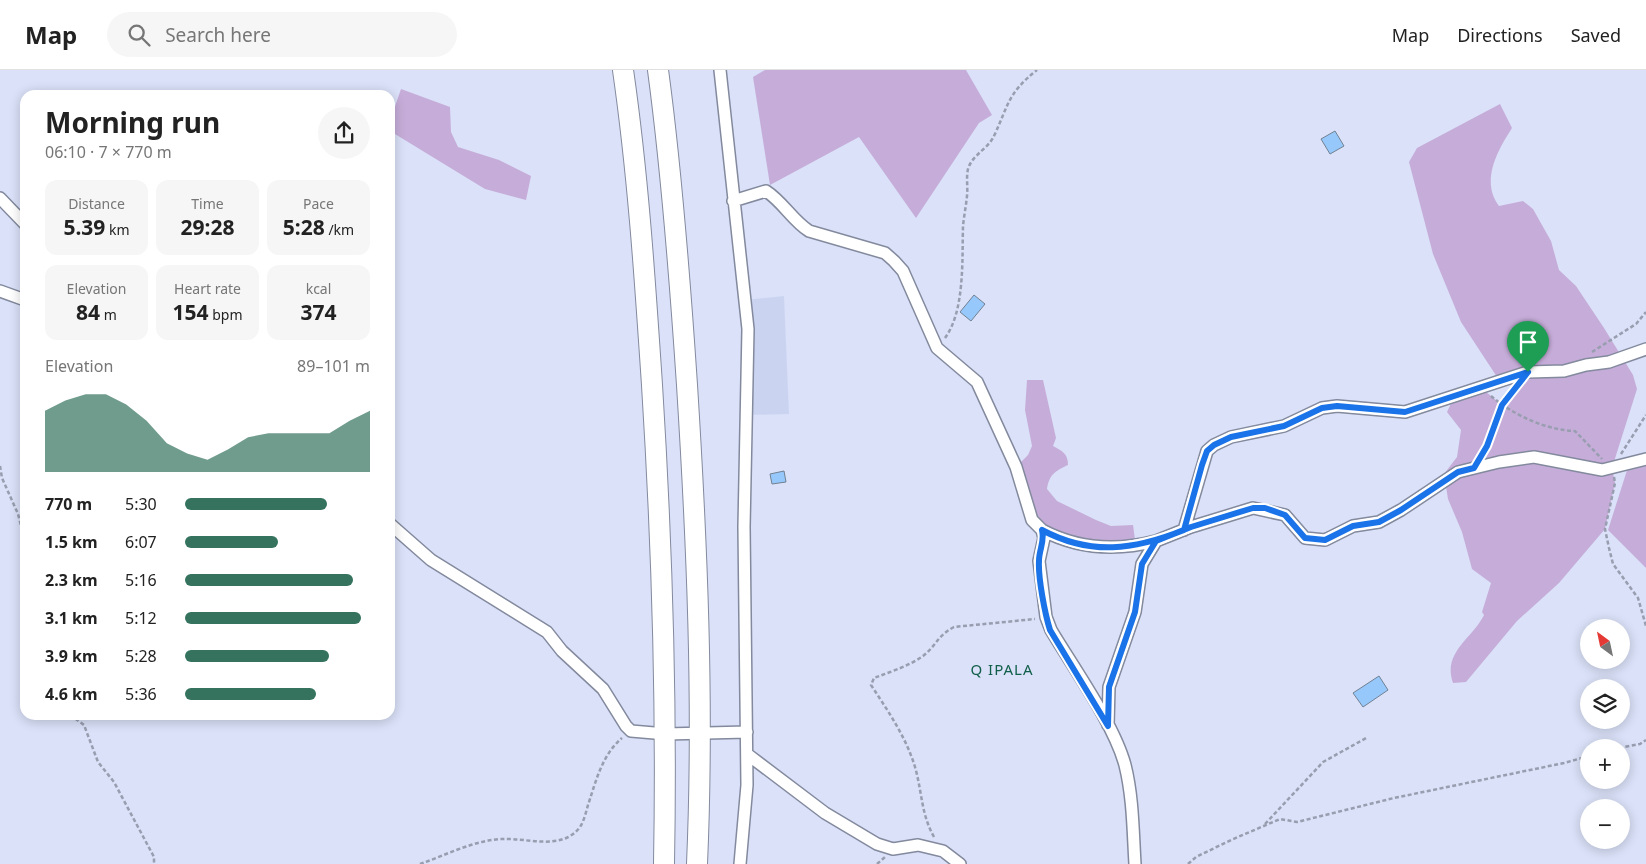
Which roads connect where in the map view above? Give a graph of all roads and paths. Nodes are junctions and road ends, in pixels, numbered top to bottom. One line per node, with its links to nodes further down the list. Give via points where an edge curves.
1 (623, 70): 34 (highway, via 646,298 661,536)
2 (658, 70): 33 (highway, via 681,306 696,519)
3 (720, 70): 6 (street)
4 (1037, 70): 11 (path, via 1012,94 993,138 968,169 962,285 952,328)
5 (0, 198): 7 (street)
6 (734, 201): 11 (street, via 766,191 809,231 885,253 903,271); 32 (street, via 748,329 744,526)
7 (20, 219)
8 (0, 291): 9 (street)
9 (20, 298)
10 (1646, 312): 13 (path, via 1636,324)
11 (938, 348): 24 (street, via 977,382 1016,467 1032,520)
12 (1646, 349): 14 (street, via 1609,362 1586,364 1564,371)
13 (1588, 354)
14 (1528, 372): 15 (street); 16 (path)
15 (1480, 387): 16 (path); 25 (street, via 1405,412 1337,406 1322,408 1284,426 1231,437 1214,445 1207,451 1202,465)
16 (1502, 405): 20 (path, via 1487,446); 21 (path, via 1556,430 1575,431)
17 (1646, 415): 21 (path)
18 (1646, 459): 21 (street)
19 (0, 466): 22 (path)
20 (1474, 468): 21 (street, via 1534,457 1602,470); 25 (street, via 1458,472 1379,522 1353,526 1325,540 1305,538 1285,515 1253,508)
21 (1612, 468): 28 (path, via 1615,483 1606,529 1609,548 1613,564 1638,598)
22 (20, 522)
23 (395, 528): 31 (street, via 431,560 547,632 562,651 603,688)
24 (1042, 530): 26 (street, via 1060,540 1113,549); 27 (street, via 1044,538 1039,561)
25 (1184, 530): 26 (street)
26 (1156, 541): 30 (street, via 1142,564 1135,612 1109,687)
27 (1046, 617): 30 (street, via 1050,630); 43 (path, via 954,627 942,633 925,655 874,678 871,685 904,739 915,767 922,812)
28 (1646, 626)
29 (77, 720): 44 (path, via 84,725 98,762 114,782 154,858)
30 (1108, 726): 50 (street, via 1124,762 1129,784)
31 (631, 731): 34 (street); 45 (path, via 613,746 600,770 580,827 570,834 556,841 497,840)
32 (746, 732): 33 (street); 40 (street)
33 (700, 733): 34 (street); 47 (highway)
34 (666, 734): 46 (highway)
35 (1368, 738): 42 (path, via 1323,762)
36 (1646, 740): 37 (path)
37 (1640, 744): 38 (path); 39 (path)
38 (1646, 744)
39 (1630, 746)
40 (747, 754): 43 (street, via 825,813 877,844 893,848 918,845); 48 (street)
41 (1580, 759): 42 (path, via 1297,822 1280,819)
42 (1265, 824): 51 (path, via 1196,857)
43 (943, 851): 49 (street)
44 (154, 864)
45 (420, 864)
46 (664, 864)
47 (697, 864)
48 (740, 864)
49 (960, 864)
50 (1135, 864)
51 (1188, 864)

